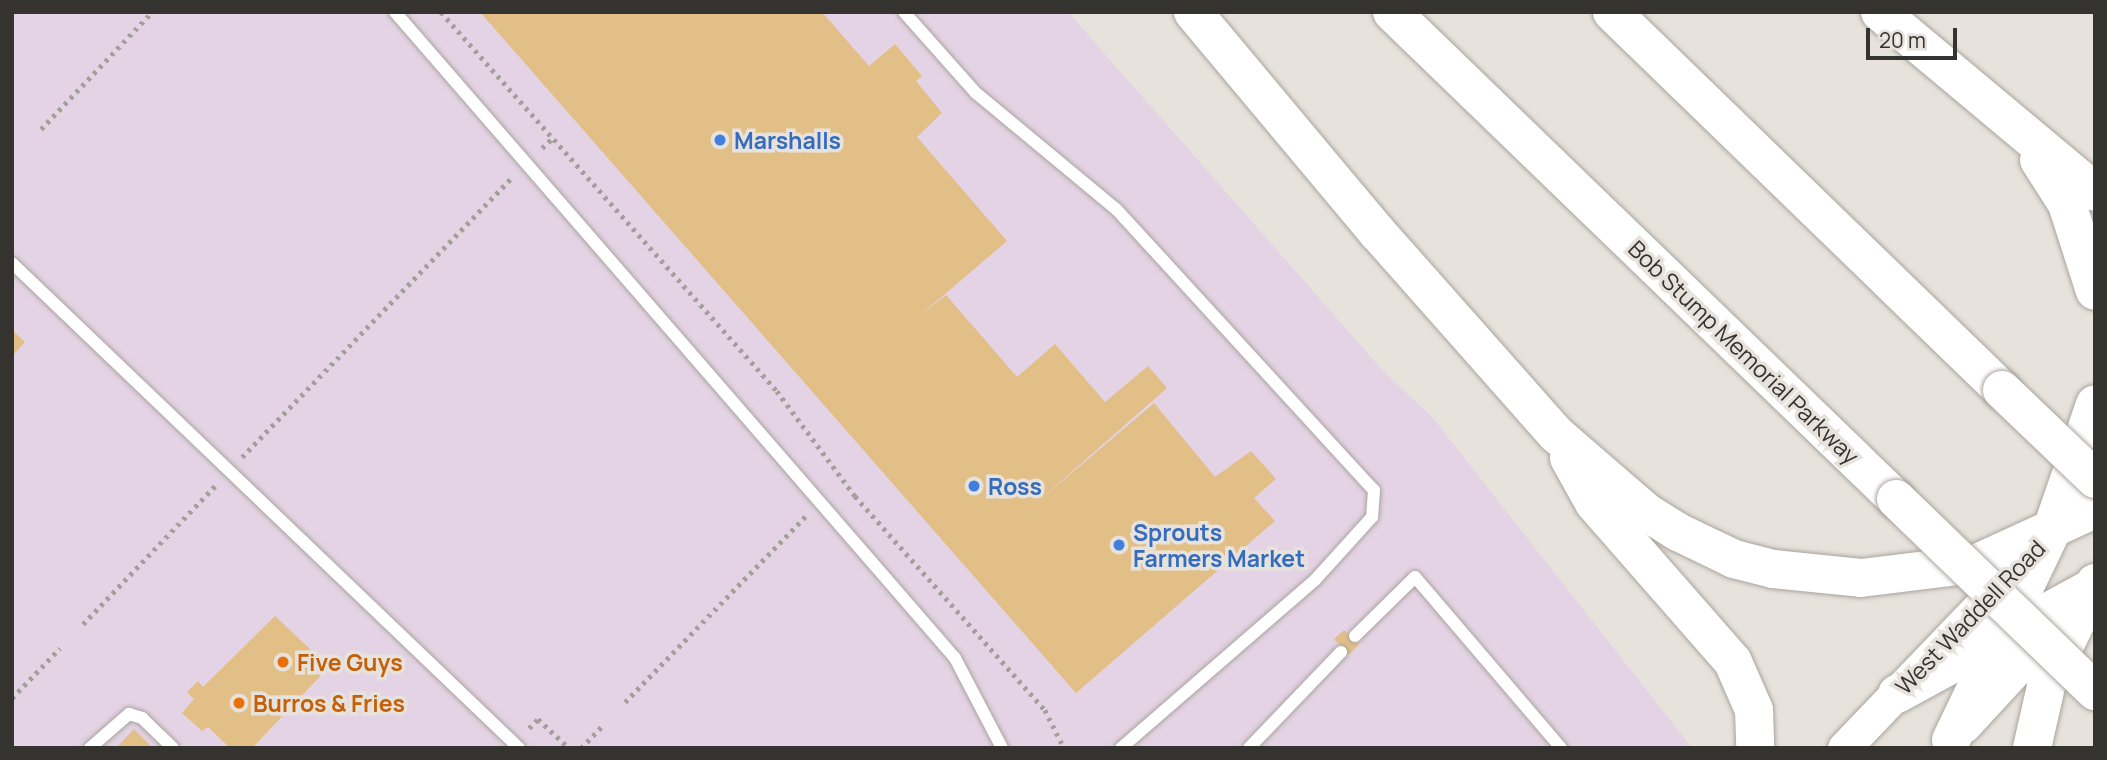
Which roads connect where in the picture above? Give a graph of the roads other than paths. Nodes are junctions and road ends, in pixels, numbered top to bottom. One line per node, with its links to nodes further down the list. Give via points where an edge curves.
1 (395, 12): 27 (lane, via 955,658)
2 (904, 12): 28 (lane, via 976,93 1117,210 1374,490 1372,517 1315,580)
3 (1193, 12): 12 (highway, via 1378,233)
4 (1392, 12): 21 (highway, Bob Stump Memorial Parkway, bridge)
5 (1612, 12): 13 (highway, bridge)
6 (1880, 12): 7 (highway)
7 (2014, 125): 8 (highway); 10 (highway, via 2067,204)
8 (2095, 192)
9 (12, 263): 26 (lane)
10 (2095, 291)
11 (2095, 404): 16 (highway)
12 (1556, 435): 16 (highway, via 1657,519 1734,559 1773,569 1838,578 1922,574 1975,564); 31 (highway, via 1594,503 1732,662 1754,709)
13 (2095, 479)
14 (2095, 487): 16 (main road, West Waddell Road)
15 (2095, 509): 16 (highway)
16 (2051, 532): 19 (highway); 22 (main road, West Waddell Road)
17 (2094, 585): 19 (highway); 23 (main road); 33 (highway, via 2047,682)
18 (1355, 636): 30 (lane, via 1415,577)
19 (1997, 638): 22 (highway); 23 (highway)
20 (1341, 652): 29 (lane)
21 (2095, 691)
22 (1898, 694): 32 (main road, West Waddell Road)
23 (1947, 744)
24 (90, 748): 25 (lane, via 117,720 135,714)
25 (173, 748)
26 (519, 748)
27 (1002, 748)
28 (1121, 748)
29 (1249, 748)
30 (1561, 748)
31 (1755, 748)
32 (1844, 748)
33 (2032, 748)

